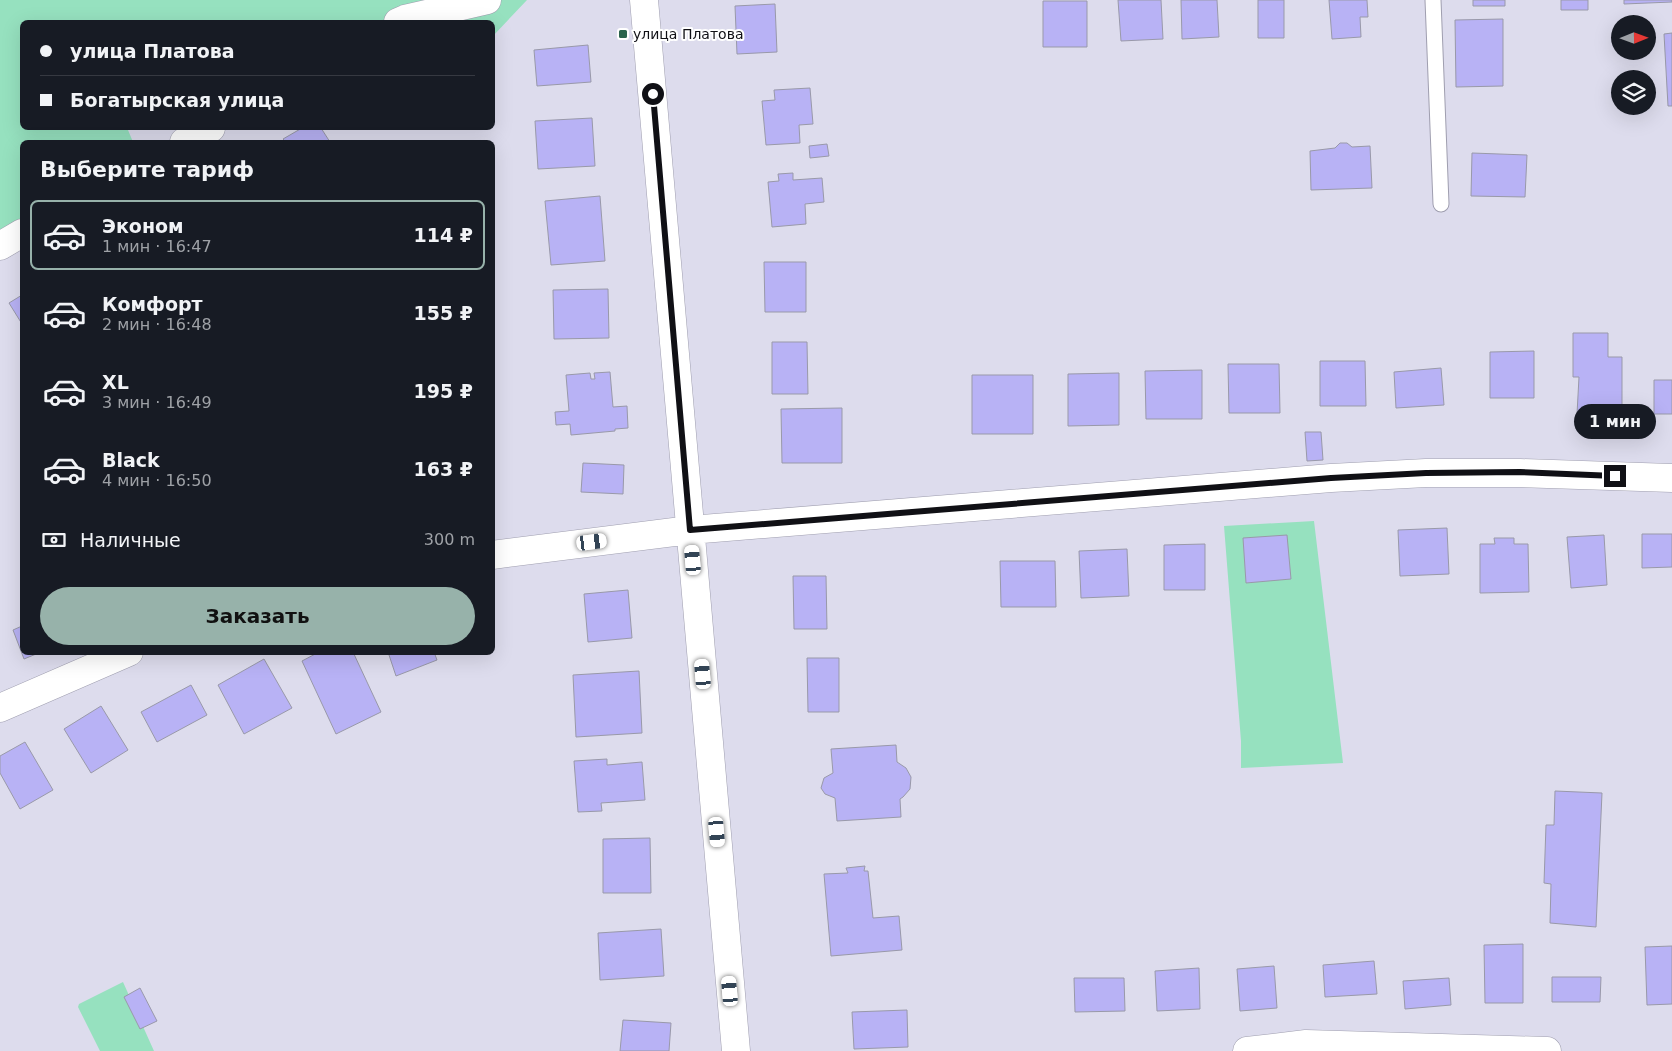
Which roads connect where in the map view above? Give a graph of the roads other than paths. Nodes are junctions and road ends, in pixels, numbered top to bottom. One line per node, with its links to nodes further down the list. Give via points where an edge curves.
1 (487, 0): 4 (street)
2 (644, 0): 11 (street)
3 (1433, 0): 7 (lane)
4 (402, 20)
5 (207, 130): 6 (street)
6 (188, 140)
7 (1441, 204)
8 (20, 234): 9 (street)
9 (0, 246)
10 (1672, 478): 11 (street, via 1520,472 1331,478)
11 (690, 530): 12 (street); 15 (street)
12 (495, 555)
13 (122, 655): 14 (street)
14 (0, 708)
15 (736, 1051)
16 (1247, 1051): 17 (street, via 1306,1044)
17 (1547, 1051)

